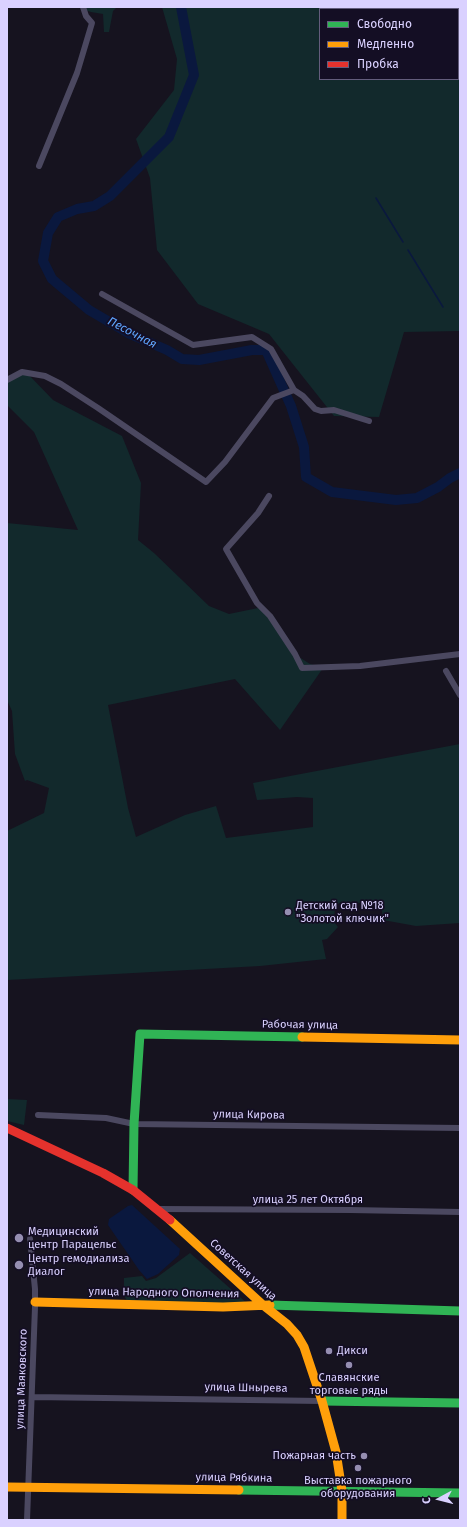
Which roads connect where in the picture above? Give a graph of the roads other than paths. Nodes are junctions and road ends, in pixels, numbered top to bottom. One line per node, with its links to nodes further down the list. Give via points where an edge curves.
1 (83, 7): 2 (street, via 92,23 77,73)
2 (39, 166)
3 (102, 294): 5 (street, via 193,345 252,337 270,349)
4 (7, 380): 5 (street, via 22,372 45,376 61,384 206,482 225,462 273,398)
5 (294, 390): 6 (street, via 315,409 334,410)
6 (369, 421)
7 (269, 496): 8 (street, via 258,513 226,549 257,603 270,616 302,668 360,666)
8 (460, 654)
9 (446, 671): 10 (street)
10 (460, 695)
11 (460, 1040): 13 (street, Рабочая улица, via 140,1034)
12 (38, 1115): 13 (street, улица Кирова, via 106,1118)
13 (134, 1124): 15 (street, улица Кирова); 16 (street)
14 (7, 1128): 16 (street, Советская улица, via 103,1173)
15 (460, 1128)
16 (132, 1190): 17 (street, Советская улица)
17 (157, 1209): 18 (street, улица 25 лет Октября); 21 (street, Советская улица)
18 (460, 1212)
19 (30, 1239): 20 (street, улица Маяковского)
20 (35, 1302): 21 (street, улица Народного Ополчения, via 223,1307); 23 (street, улица Маяковского)
21 (263, 1305): 22 (street, улица Народного Ополчения); 24 (street, Советская улица, via 287,1324 304,1347)
22 (460, 1311)
23 (32, 1397): 24 (street, улица Шнырева); 27 (street, улица Маяковского)
24 (322, 1401): 25 (street, улица Шнырева); 28 (street, Советская улица, via 336,1452)
25 (460, 1403)
26 (7, 1487): 27 (street, улица Рябкина)
27 (28, 1487): 28 (street, улица Рябкина); 30 (street, улица Маяковского)
28 (342, 1491): 29 (street, улица Рябкина); 31 (street, Советская улица)
29 (460, 1493)
30 (27, 1520)
31 (342, 1520)

